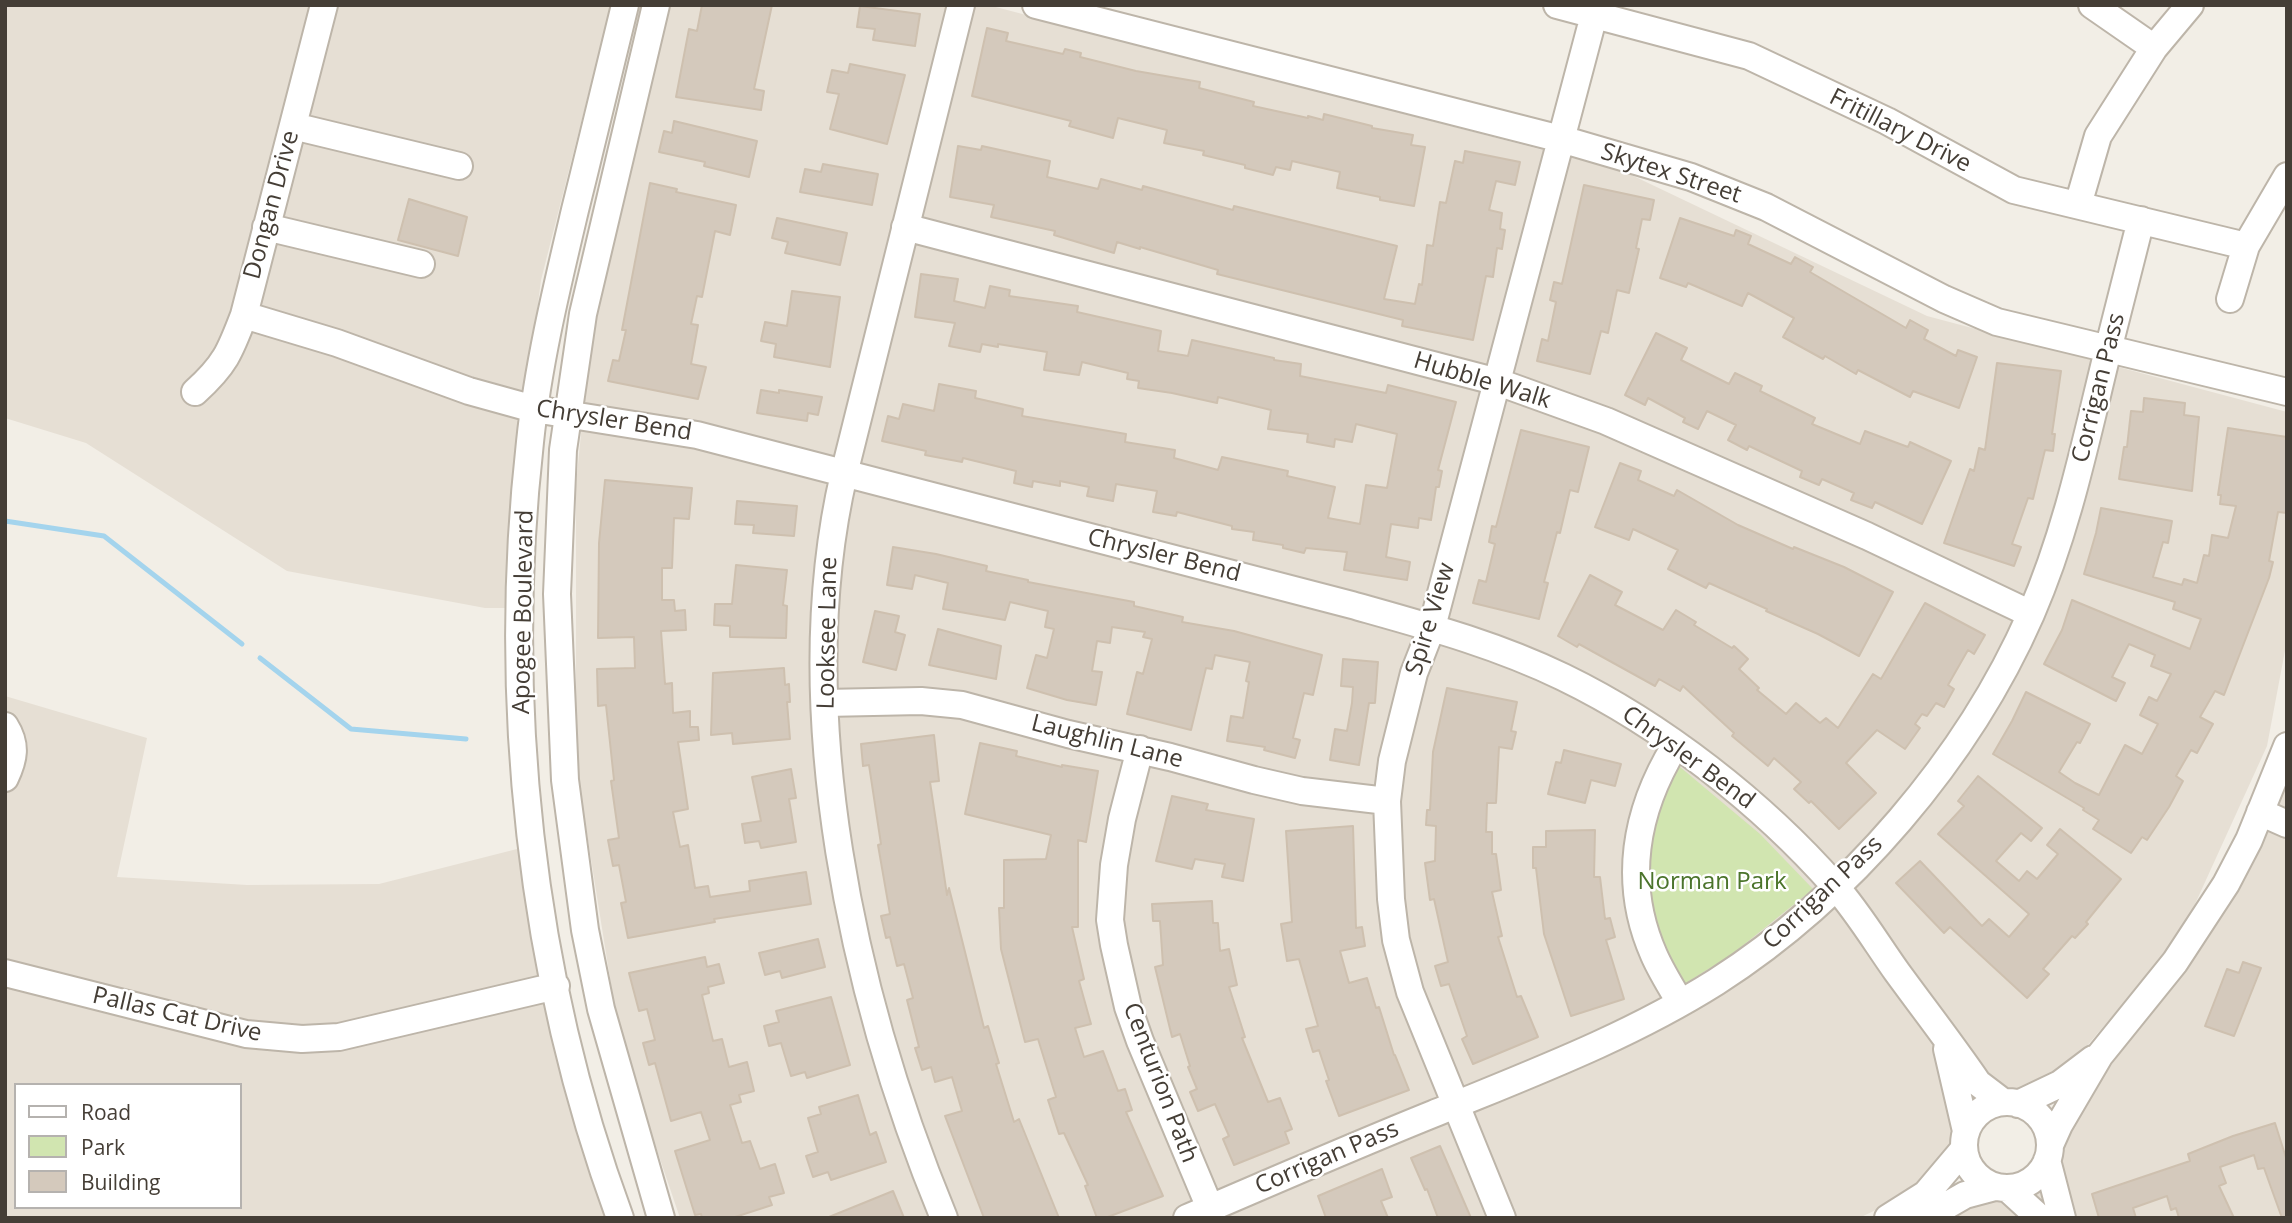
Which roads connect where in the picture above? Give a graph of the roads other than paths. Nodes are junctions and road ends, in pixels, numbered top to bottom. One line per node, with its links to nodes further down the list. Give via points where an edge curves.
1 (324, 5): 11 (street, Dongan Drive)
2 (625, 5): 27 (street, Apogee Boulevard, via 555,292)
3 (656, 5): 28 (street, Apogee Boulevard, via 583,314)
4 (961, 5): 18 (street, Looksee Lane)
5 (1036, 5): 12 (street, Skytex Street)
6 (1557, 5): 9 (street, Fritillary Drive)
7 (2092, 5): 10 (street)
8 (2190, 5): 10 (street)
9 (1594, 15): 12 (street, Spire View); 15 (street, Fritillary Drive, via 1749,56 1887,121 2014,190)
10 (2154, 48): 15 (street, via 2098,136)
11 (293, 126): 13 (street); 17 (street, Dongan Drive)
12 (1561, 139): 23 (street, Skytex Street, via 1690,177 1766,207 1997,323); 24 (street, Spire View)
13 (459, 166)
14 (2287, 176): 19 (street)
15 (2078, 205): 16 (street, Fritillary Drive)
16 (2141, 220): 19 (street, Fritillary Drive); 23 (street, Corrigan Pass)
17 (266, 227): 20 (street); 22 (street, Dongan Drive)
18 (905, 227): 24 (street, Hubble Walk); 29 (street, Looksee Lane)
19 (2246, 246): 21 (street)
20 (421, 264)
21 (2230, 299)
22 (244, 315): 25 (street, Dongan Drive, via 229,355); 27 (street, Chrysler Bend)
23 (2108, 351): 26 (street, Skytex Street); 30 (street, Corrigan Pass, via 2062,531)
24 (1497, 382): 30 (street, Hubble Walk, via 1606,421); 31 (street, Spire View)
25 (195, 392)
26 (2287, 393)
27 (534, 409): 28 (street, Chrysler Bend); 43 (street, Apogee Boulevard, via 520,572 519,667 526,782 544,929)
28 (569, 416): 29 (street, Chrysler Bend, via 697,435); 54 (street, Apogee Boulevard, via 561,478 557,594 565,780 585,930 601,1009)
29 (844, 474): 31 (street, Chrysler Bend); 32 (street, Looksee Lane, via 824,591)
30 (2031, 614): 41 (street, Corrigan Pass, via 1965,737 1876,848)
31 (1432, 627): 34 (street, Chrysler Bend, via 1562,677 1617,706); 38 (street, Spire View, via 1400,725)
32 (825, 703): 36 (street, Laughlin Lane, via 962,705); 55 (street, Looksee Lane, via 842,869 860,956 880,1038)
33 (5, 726): 37 (street, via 13,738 14,760)
34 (1675, 746): 41 (street, Chrysler Bend, via 1767,816); 44 (street, via 1645,807 1635,859 1637,898 1653,954)
35 (2287, 746): 39 (street)
36 (1140, 749): 38 (street, Laughlin Lane, via 1302,791); 52 (street, Centurion Path, via 1122,819 1110,920 1128,1007)
37 (5, 778)
38 (1387, 801): 48 (street, Spire View, via 1396,940 1410,992)
39 (2260, 812): 40 (street); 46 (street, via 2226,884 2201,923)
40 (2287, 824)
41 (1836, 887): 44 (street, Corrigan Pass, via 1764,948); 45 (street, Chrysler Bend)
42 (5, 973): 43 (street, Pallas Cat Drive, via 246,1034 302,1039 339,1037)
43 (556, 986): 53 (street, Apogee Boulevard, via 599,1161)
44 (1680, 1002): 48 (street, Corrigan Pass, via 1589,1049)
45 (1946, 1040): 47 (street, Chrysler Bend, via 1978,1083); 49 (street, Chrysler Bend)
46 (2100, 1055): 47 (street, via 2060,1084); 50 (street, via 2059,1125)
47 (2011, 1103): 49 (street, via 1980,1111); 50 (street, via 2037,1115 2044,1124)
48 (1455, 1105): 52 (street, Corrigan Pass); 56 (street, Spire View)
49 (1965, 1140): 51 (street, via 1972,1171 1982,1181); 57 (street, via 1926,1194)
50 (2049, 1152): 51 (street, via 2032,1181); 60 (street)
51 (2001, 1188): 58 (street, via 1965,1195); 59 (street)
52 (1198, 1213)
53 (620, 1218)
54 (661, 1218)
55 (944, 1218)
56 (1502, 1218)
57 (1888, 1218)
58 (1925, 1218)
59 (2040, 1218)
60 (2062, 1218)

